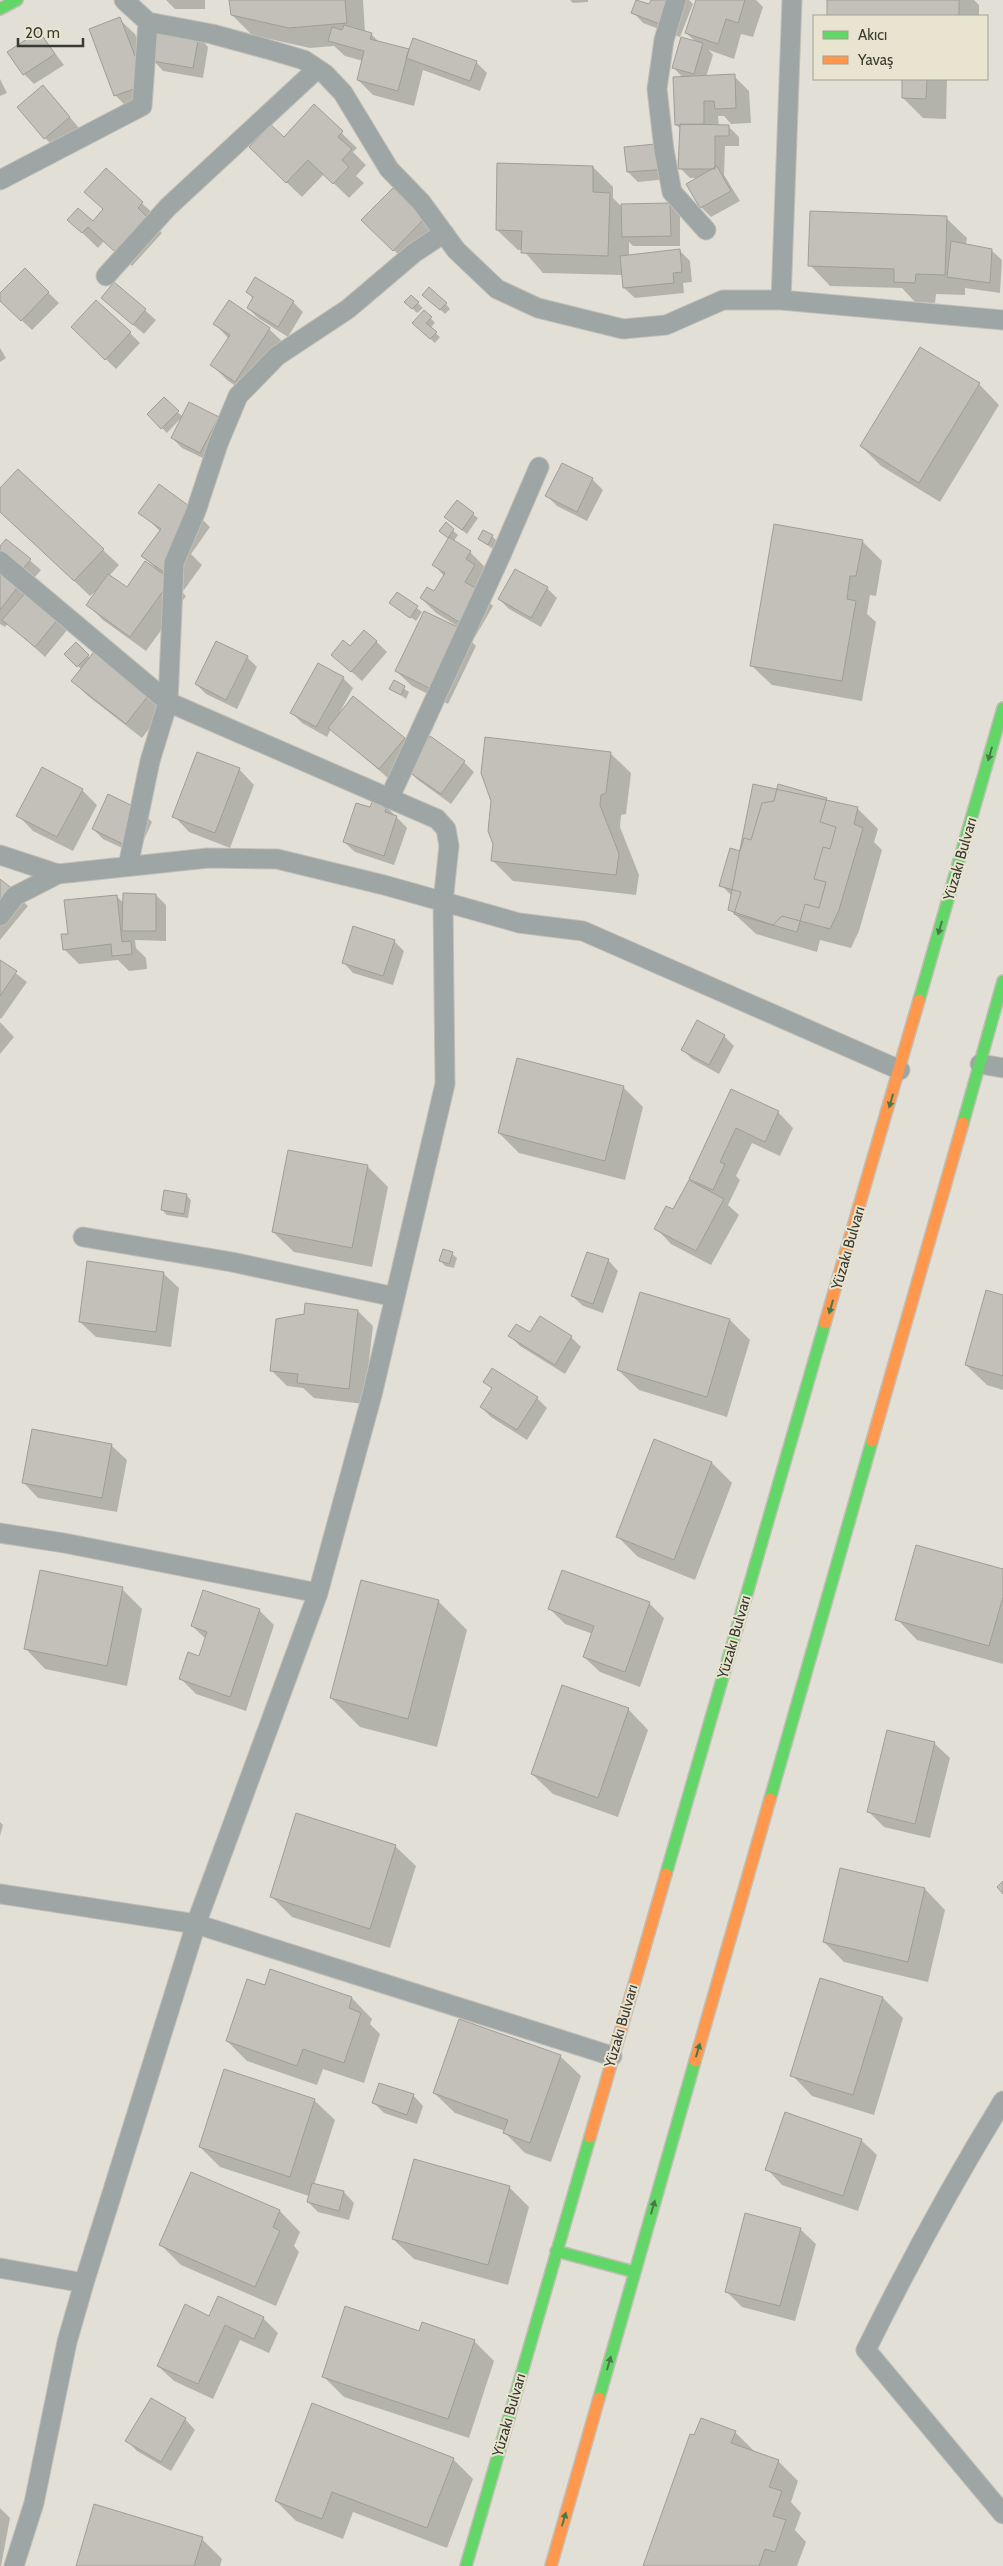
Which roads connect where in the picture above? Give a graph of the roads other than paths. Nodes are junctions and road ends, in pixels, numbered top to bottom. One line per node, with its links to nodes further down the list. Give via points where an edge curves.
1 (17, 0): 5 (main road)
2 (124, 0): 6 (street)
3 (676, 0): 9 (street, via 664,40 657,89 664,150 672,192)
4 (792, 0): 12 (street)
5 (0, 9)
6 (148, 22): 7 (street, via 267,49 304,60); 8 (street, via 142,106)
7 (317, 69): 10 (street, via 343,93 389,169 421,202); 11 (street, via 168,207)
8 (0, 180)
9 (706, 230)
10 (444, 233): 12 (street, via 456,250 497,289 538,308 623,329 666,325 723,300); 16 (street, via 414,253 348,309 276,356 238,396 174,563)
11 (106, 276)
12 (781, 300): 13 (street)
13 (1003, 320)
14 (538, 467): 18 (street)
15 (0, 561): 16 (street)
16 (168, 702): 18 (street); 20 (street, via 150,761)
17 (1003, 708): 27 (main road, Yüzakı Bulvarı, one-way to 27)
18 (389, 799): 22 (street, via 437,818 446,829 449,846)
19 (0, 855): 21 (street)
20 (128, 866): 21 (street); 22 (street, via 208,858 277,859)
21 (58, 874): 23 (street, via 15,896)
22 (443, 902): 27 (street, via 519,923 583,931); 29 (street, via 445,1084)
23 (0, 916)
24 (1003, 981): 25 (main road)
25 (980, 1064): 26 (street); 38 (main road, one-way to 25)
26 (1003, 1068)
27 (900, 1070): 34 (main road, Yüzakı Bulvarı, one-way to 34)
28 (83, 1238): 29 (street, via 232,1262)
29 (395, 1297): 31 (street, via 372,1396)
30 (0, 1533): 31 (street)
31 (318, 1593): 33 (street)
32 (0, 1894): 33 (street)
33 (196, 1924): 34 (street); 39 (street)
34 (612, 2056): 36 (main road, Yüzakı Bulvarı)
35 (1003, 2101): 40 (street, via 910,2262 866,2350)
36 (556, 2251): 38 (main road); 42 (main road, Yüzakı Bulvarı)
37 (0, 2268): 39 (street)
38 (635, 2272): 43 (main road, one-way to 38)
39 (84, 2283): 41 (street, via 67,2342 34,2503)
40 (1003, 2514)
41 (14, 2566)
42 (466, 2566)
43 (551, 2566)

